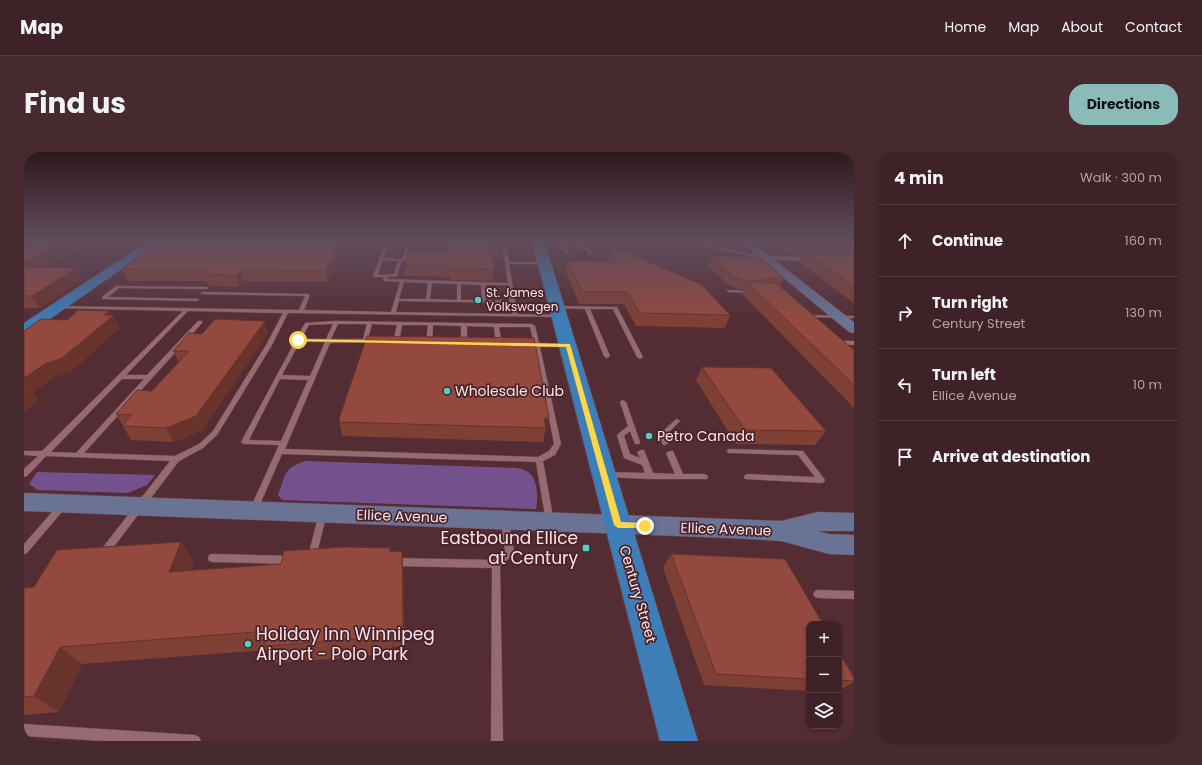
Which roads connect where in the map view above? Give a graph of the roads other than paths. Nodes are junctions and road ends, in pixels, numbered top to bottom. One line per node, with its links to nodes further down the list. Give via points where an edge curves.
1 (116, 267): 24 (main road)
2 (378, 267): 8 (lane, via 375,276)
3 (399, 267): 8 (lane, via 396,275)
4 (507, 267): 13 (lane)
5 (546, 267): 29 (main road, Century Street)
6 (770, 267): 32 (main road)
7 (792, 267): 33 (main road)
8 (386, 276): 9 (lane, via 385,280)
9 (402, 281): 10 (lane); 19 (lane)
10 (430, 283): 11 (lane); 20 (lane)
11 (459, 283): 12 (lane); 21 (lane)
12 (483, 284): 13 (lane); 22 (lane)
13 (509, 284): 23 (lane)
14 (207, 288): 18 (lane, via 118,287 104,298)
15 (729, 291): 16 (lane)
16 (758, 292)
17 (203, 293): 28 (lane, via 308,295)
18 (197, 300)
19 (397, 300): 20 (lane); 30 (lane)
20 (428, 301): 21 (lane)
21 (459, 302): 22 (lane)
22 (484, 302): 23 (lane)
23 (512, 302): 31 (lane)
24 (57, 307): 26 (lane); 42 (main road)
25 (587, 308): 29 (lane); 63 (lane); 64 (lane, via 615,308)
26 (187, 310): 27 (lane); 65 (lane)
27 (286, 312): 28 (lane); 82 (lane, via 269,345 215,433 201,446)
28 (301, 312): 30 (lane)
29 (558, 312): 31 (lane); 62 (main road, Century Street)
30 (393, 313): 31 (lane)
31 (515, 315)
32 (838, 317): 33 (lane); 34 (lane, via 800,316); 43 (main road)
33 (854, 317)
34 (806, 321)
35 (200, 322): 66 (lane)
36 (336, 322): 37 (lane); 44 (lane, via 307,324); 45 (lane)
37 (370, 322): 38 (lane); 46 (lane)
38 (400, 323): 39 (lane); 48 (lane, via 399,342)
39 (430, 324): 40 (lane); 50 (lane)
40 (464, 324): 41 (lane); 54 (lane)
41 (496, 325): 58 (lane); 61 (lane, via 532,326)
42 (24, 330)
43 (854, 330)
44 (298, 340): 45 (lane); 67 (lane)
45 (328, 341): 46 (lane); 68 (lane)
46 (365, 341): 47 (lane)
47 (380, 342)
48 (388, 342)
49 (422, 342): 50 (lane)
50 (429, 342): 52 (lane)
51 (829, 342): 56 (lane)
52 (436, 343)
53 (457, 343): 54 (lane)
54 (464, 343): 55 (lane)
55 (471, 343)
56 (854, 343)
57 (492, 344): 58 (lane)
58 (499, 344): 59 (lane)
59 (506, 344)
60 (522, 344): 61 (lane)
61 (537, 345): 62 (lane); 83 (lane, via 558,444 552,453)
62 (568, 345): 86 (main road, Century Street)
63 (607, 356)
64 (640, 357)
65 (121, 377): 66 (lane); 80 (lane)
66 (149, 377): 81 (lane)
67 (278, 377): 68 (lane); 73 (lane, via 244,442)
68 (312, 378): 73 (lane)
69 (623, 402): 71 (lane)
70 (677, 421): 74 (lane, via 662,434)
71 (632, 427): 72 (lane); 84 (lane, via 620,435 627,456)
72 (637, 442)
73 (283, 443): 75 (lane)
74 (665, 443)
75 (280, 451): 83 (lane); 94 (lane)
76 (731, 451): 90 (lane, via 800,453 821,480)
77 (641, 452): 84 (lane)
78 (24, 453): 80 (lane)
79 (670, 453): 88 (lane)
80 (45, 454): 81 (lane); 85 (lane)
81 (78, 455): 82 (lane)
82 (176, 458): 93 (lane)
83 (539, 460): 97 (lane)
84 (645, 462): 87 (lane)
85 (24, 474)
86 (604, 475): 87 (lane); 99 (main road, Century Street)
87 (650, 476): 88 (lane)
88 (680, 476): 89 (lane)
89 (704, 477)
90 (748, 477)
91 (24, 502): 92 (main road, Ellice Avenue)
92 (65, 504): 93 (main road, Ellice Avenue); 102 (lane)
93 (139, 505): 94 (main road, Ellice Avenue); 103 (lane, via 98,556)
94 (254, 510): 95 (main road, Ellice Avenue)
95 (323, 512): 96 (main road, Ellice Avenue); 104 (lane, via 315,560)
96 (505, 520): 97 (main road, Ellice Avenue); 106 (lane, via 510,552)
97 (550, 522): 99 (main road, Ellice Avenue)
98 (854, 522): 100 (main road, Ellice Avenue, via 818,520)
99 (618, 525): 100 (main road, Ellice Avenue); 112 (main road, Century Street)
100 (781, 531): 101 (main road, Ellice Avenue, via 828,544)
101 (854, 545)
102 (24, 550)
103 (117, 556)
104 (212, 558)
105 (388, 562): 106 (lane)
106 (496, 564): 111 (lane)
107 (818, 594): 108 (lane)
108 (854, 595)
109 (24, 730): 110 (lane)
110 (195, 741)
111 (497, 741)
112 (679, 741)

